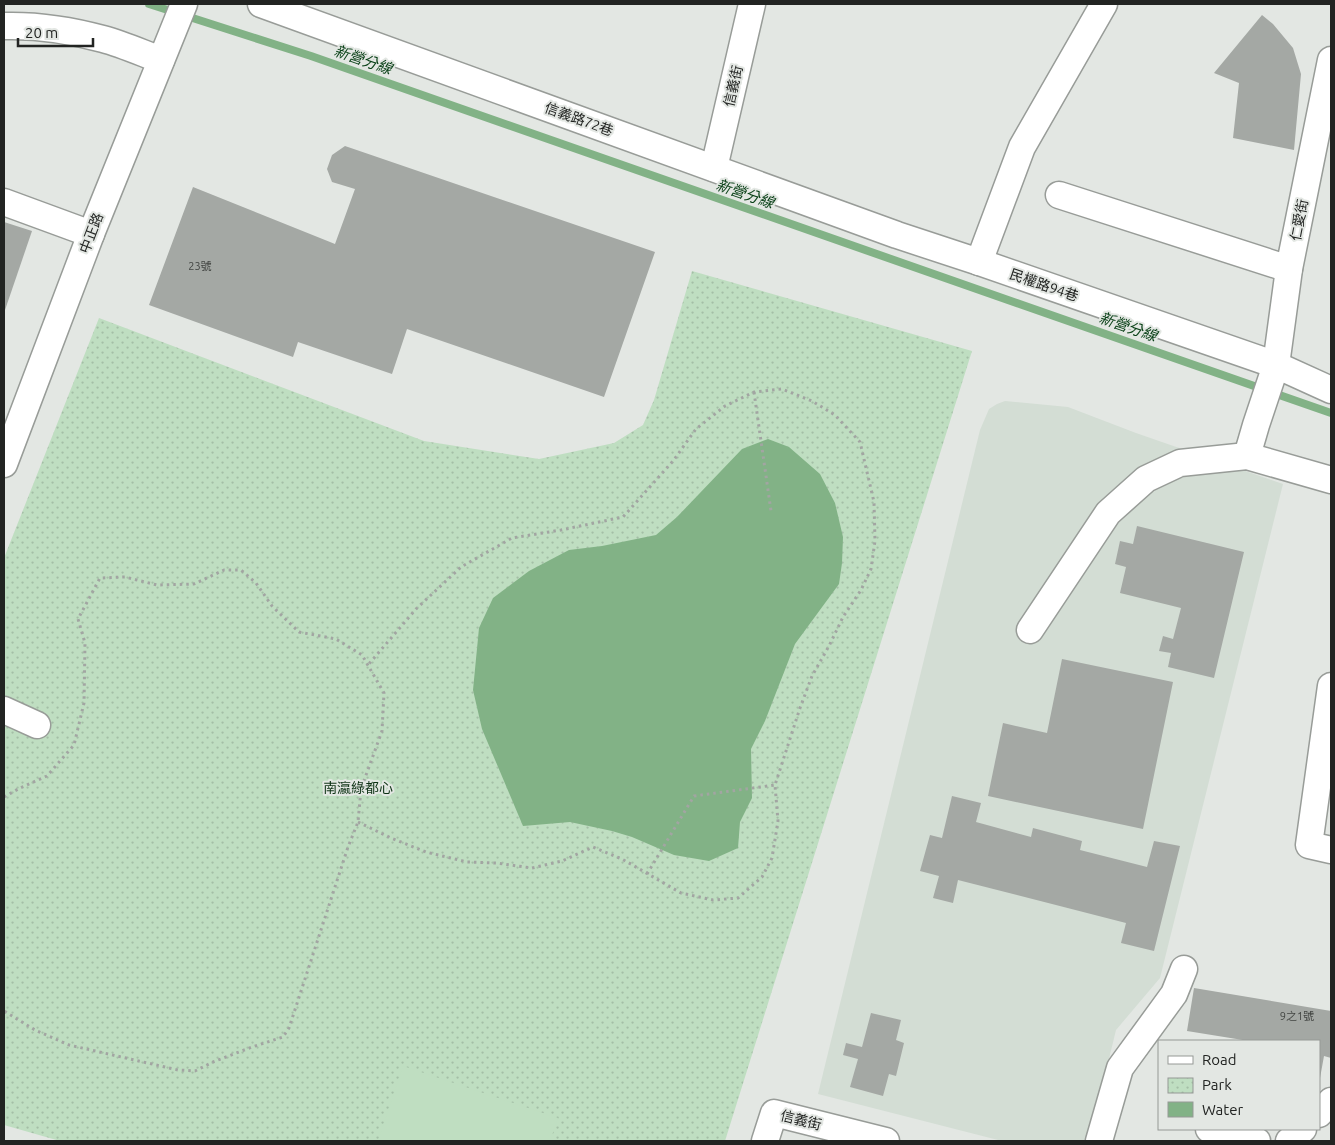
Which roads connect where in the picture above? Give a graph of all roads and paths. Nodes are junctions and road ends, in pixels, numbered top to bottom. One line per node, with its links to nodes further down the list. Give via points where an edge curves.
1 (184, 4): 6 (street, 中正路)
2 (261, 4): 8 (street, 信義路72巷)
3 (752, 4): 8 (street, 信義街)
4 (1104, 4): 13 (street, via 1022,147)
5 (4, 26): 6 (street, via 66,30)
6 (164, 52): 11 (street, 中正路)
7 (1331, 60): 14 (street, 仁愛街)
8 (714, 168): 12 (street, 信義路72巷)
9 (1059, 195): 14 (street)
10 (4, 202): 11 (street)
11 (91, 234): 19 (street, 中正路)
12 (897, 235): 13 (street, 民權路94巷)
13 (979, 262): 15 (street, 民權路94巷)
14 (1289, 269): 15 (street, 仁愛街)
15 (1273, 373): 16 (street, 民權路94巷); 18 (street, 仁愛街)
16 (1331, 390)
17 (754, 392): 21 (path); 23 (path, via 725,406 696,429 673,461 623,516 512,538 461,567 416,609); 27 (path, via 782,389 835,415 860,442 874,502 875,541 871,568 862,590 843,617 812,676)
18 (1247, 456): 20 (street); 22 (street, via 1180,463 1146,479 1108,513)
19 (4, 464)
20 (1331, 480)
21 (771, 510)
22 (1030, 630)
23 (368, 665): 28 (path, via 362,655 336,639 299,632 241,570 224,570 194,584 157,585 125,577 100,578 78,619 85,643 84,703 74,745 47,776); 29 (path, via 384,693 382,731 361,790)
24 (1331, 686): 30 (street, via 1309,845)
25 (4, 710): 26 (street)
26 (37, 725)
27 (775, 785): 31 (path, via 694,796); 31 (path, via 778,821 772,858 762,877 738,898 714,900 681,893)
28 (4, 797)
29 (358, 822): 31 (path, via 426,852 466,862 532,868 562,861 593,847); 33 (path, via 290,1028 283,1037 195,1071 178,1070 69,1045)
30 (1331, 850)
31 (646, 874)
32 (1184, 969): 40 (street, via 1174,994 1120,1068)
33 (4, 1011)
34 (1331, 1101): 35 (street)
35 (1320, 1113)
36 (1213, 1130): 41 (street)
37 (1302, 1130): 42 (street)
38 (765, 1141): 39 (street, 信義街, via 774,1113)
39 (886, 1141)
40 (1099, 1141)
41 (1257, 1141)
42 (1289, 1141)

